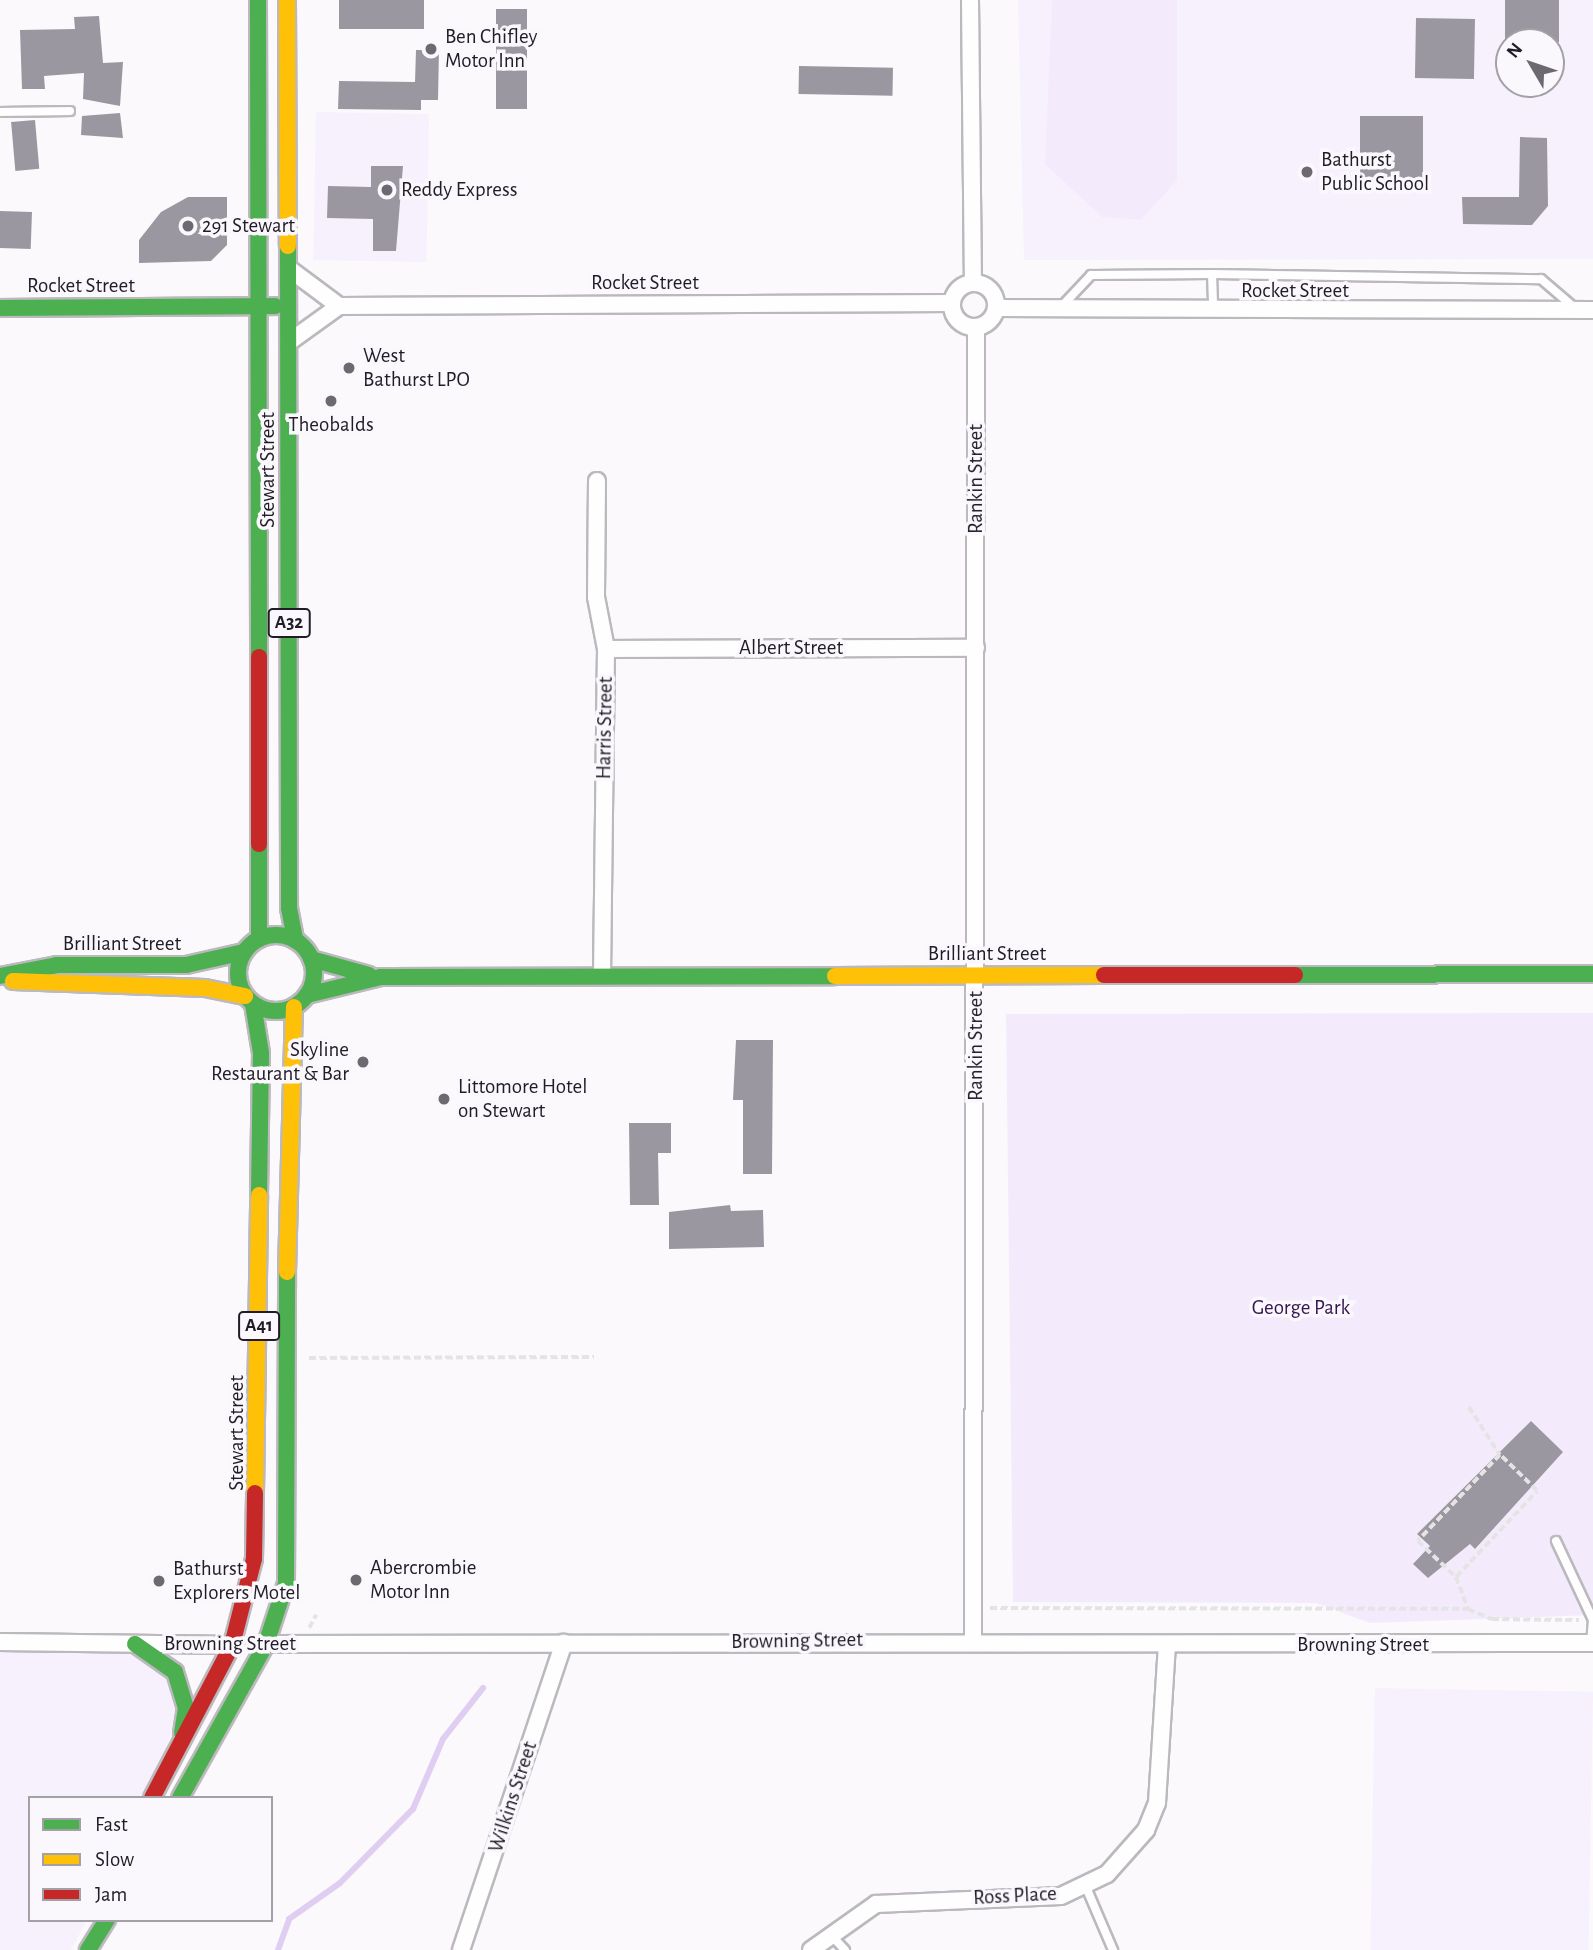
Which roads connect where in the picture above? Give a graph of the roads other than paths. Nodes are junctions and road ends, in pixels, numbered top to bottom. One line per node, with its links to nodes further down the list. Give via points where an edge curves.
1 (257, 0): 10 (main road, Stewart Street / A32)
2 (286, 0): 6 (main road, Stewart Street / A32)
3 (970, 0): 8 (street)
4 (70, 111): 5 (lane)
5 (0, 112)
6 (288, 268): 11 (main road, Stewart Street / A32); 12 (street)
7 (1212, 274): 15 (lane, via 1091,275); 16 (lane, via 1541,279); 18 (lane)
8 (973, 282): 9 (street, via 957,291); 14 (street, via 991,290)
9 (952, 303): 12 (street, Rocket Street); 19 (street, via 961,323)
10 (260, 306): 11 (main road, Rocket Street); 13 (main road, Rocket Street); 24 (main road, Stewart Street / A32)
11 (289, 306): 20 (main road, Stewart Street / A32)
12 (339, 306): 20 (street)
13 (0, 308)
14 (996, 308): 15 (street, Rocket Street); 19 (street)
15 (1059, 309): 18 (street, Rocket Street)
16 (1576, 309): 17 (street, Rocket Street); 18 (street, Rocket Street)
17 (1593, 310)
18 (1213, 312)
19 (976, 327): 22 (street, Rankin Street)
20 (289, 342): 25 (main road, Stewart Street / A32, via 289,908)
21 (597, 481): 23 (street, Harris Street, via 596,597)
22 (976, 648): 23 (street, Albert Street); 30 (street, Rankin Street)
23 (606, 649): 29 (street, Harris Street)
24 (259, 939): 25 (main road); 26 (main road)
25 (295, 940): 27 (main road)
26 (244, 952): 32 (main road, Brilliant Street, via 186,965 57,964); 34 (main road, via 237,975)
27 (311, 959): 31 (main road, Brilliant Street); 33 (main road)
28 (1593, 974): 30 (main road, Brilliant Street)
29 (602, 975): 30 (main road, Brilliant Street); 31 (main road, Brilliant Street)
30 (977, 975): 38 (street, Rankin Street)
31 (381, 977): 33 (main road, Brilliant Street)
32 (0, 978): 34 (main road, Brilliant Street, via 57,988 205,988)
33 (307, 995): 35 (main road)
34 (249, 1000): 35 (main road, via 275,1011); 45 (main road, Stewart Street / A41, via 261,1053 257,1522 248,1597)
35 (294, 1007): 43 (main road, A41, via 288,1054 290,1554)
36 (1556, 1541): 37 (lane)
37 (1593, 1620): 41 (lane)
38 (974, 1639): 40 (street, Browning Street); 44 (street, Browning Street)
39 (0, 1642): 42 (street, Browning Street)
40 (564, 1643): 43 (street, Browning Street); 55 (street, Wilkins Street)
41 (1592, 1643): 44 (street, Browning Street)
42 (135, 1644): 45 (street, Browning Street); 46 (main road, via 164,1659 183,1689 186,1708)
43 (266, 1644): 45 (street, Browning Street); 48 (main road, A41)
44 (1167, 1644): 49 (street, Ross Place, via 1157,1803 1128,1856)
45 (232, 1645): 46 (main road, Stewart Street / A41)
46 (175, 1757): 47 (main road, Stewart Street / A41)
47 (153, 1796)
48 (181, 1796)
49 (1086, 1887): 52 (street, Ross Place, via 1039,1898 876,1904); 58 (lane)
50 (85, 1922): 53 (main road)
51 (106, 1922): 54 (main road)
52 (830, 1933): 56 (street, Ross Place); 57 (lane)
53 (71, 1950)
54 (88, 1950)
55 (461, 1950)
56 (811, 1950)
57 (845, 1950)
58 (1112, 1950)

